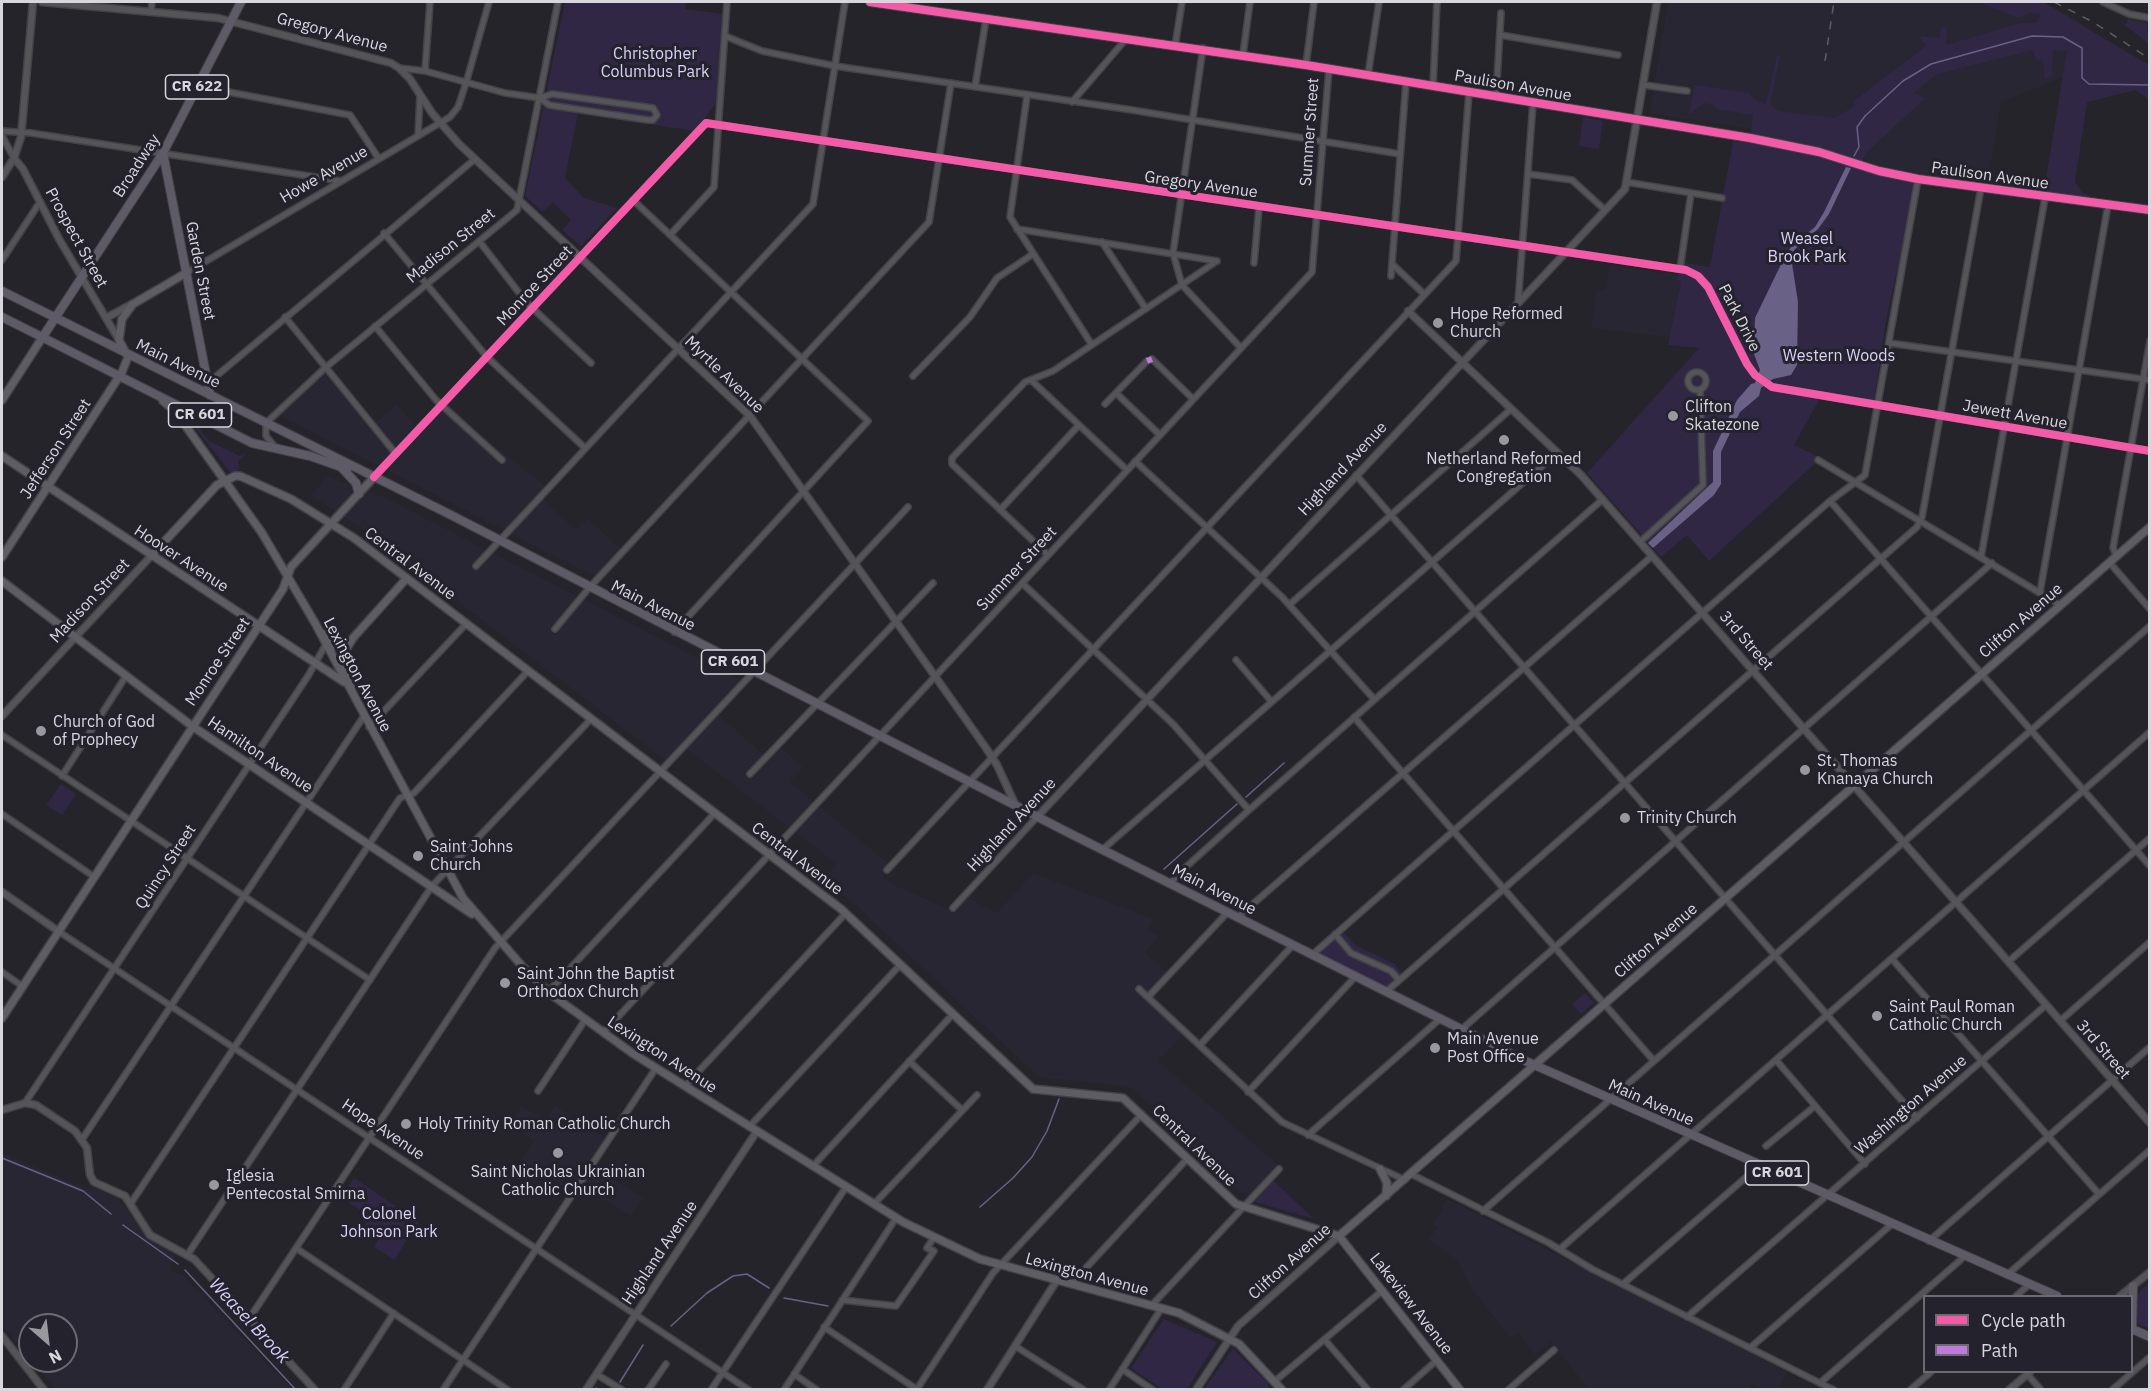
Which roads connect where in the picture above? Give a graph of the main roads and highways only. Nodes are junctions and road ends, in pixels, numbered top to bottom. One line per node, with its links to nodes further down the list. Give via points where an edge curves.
1 (241, 2): 4 (main road, Broadway / CR 622)
2 (870, 2): 3 (main road, Paulison Avenue)
3 (912, 4): 5 (main road, Paulison Avenue, via 986,19 1243,54 1636,119 1820,152 1918,179)
4 (163, 153): 6 (main road, Garden Street); 9 (main road, Broadway / CR 622)
5 (2150, 210)
6 (186, 273): 11 (main road, Howe Avenue, via 133,304 122,319); 15 (main road, Garden Street)
7 (2, 291): 9 (main road, Main Avenue / CR 601)
8 (2, 317): 10 (main road, Main Avenue / CR 601)
9 (55, 318): 10 (main road, Broadway / CR 622); 12 (main road, Main Avenue / CR 601)
10 (42, 338): 13 (main road, Main Avenue / CR 601); 16 (main road)
11 (119, 340): 12 (main road, Prospect Street)
12 (128, 354): 13 (main road, Jefferson Street); 15 (main road, Main Avenue / CR 601)
13 (119, 376): 14 (main road, Main Avenue / CR 601); 22 (main road, Jefferson Street)
14 (147, 390): 18 (main road, Main Avenue / CR 601, via 252,442); 21 (main road, Lexington Avenue, via 175,411)
15 (210, 394): 20 (main road, Main Avenue / CR 601)
16 (2, 400)
17 (2, 456): 22 (main road, Hoover Avenue)
18 (338, 465): 20 (main road, Main Avenue / CR 601); 23 (main road, via 355,481)
19 (235, 476): 21 (main road, Madison Street); 24 (main road, Central Avenue, via 291,499)
20 (374, 477): 23 (main road, Monroe Street); 39 (main road, Main Avenue / CR 601, via 1017,807)
21 (226, 480): 26 (main road, Madison Street); 28 (main road, Lexington Avenue)
22 (47, 487): 26 (main road, Hoover Avenue); 27 (main road, Jefferson Street)
23 (359, 494): 24 (main road, Monroe Street)
24 (332, 524): 28 (main road, Monroe Street, via 291,567); 29 (main road, Central Avenue)
25 (2150, 527): 39 (main road, Clifton Avenue)
26 (151, 556): 32 (main road, Hoover Avenue)
27 (2, 557)
28 (288, 576): 31 (main road, Lexington Avenue); 32 (main road, Monroe Street)
29 (406, 579): 33 (main road); 42 (main road, Central Avenue, via 845,914 1033,1089 1123,1098 1232,1202)
30 (2, 581): 36 (main road, Hamilton Avenue)
31 (310, 613): 33 (main road, via 335,647 342,648); 34 (main road, Lexington Avenue)
32 (258, 626): 34 (main road, Hoover Avenue); 36 (main road, Monroe Street)
33 (354, 638): 35 (main road, via 341,659)
34 (346, 683): 35 (main road, Lexington Avenue)
35 (352, 692): 37 (main road, Lexington Avenue, via 463,898)
36 (192, 726): 37 (main road, Hamilton Avenue); 38 (main road, Monroe Street)
37 (480, 920): 48 (main road, Lexington Avenue, via 549,991 603,1033 896,1218 999,1265 1179,1313 1230,1338)
38 (2, 1018)
39 (1534, 1065): 41 (main road, Clifton Avenue); 44 (main road, Main Avenue / CR 601)
40 (1380, 1169): 41 (main road, via 1387,1183)
41 (1386, 1196): 42 (main road, Clifton Avenue)
42 (1339, 1236): 49 (main road, Lakeview Avenue)
43 (2133, 1286): 45 (main road)
44 (2055, 1295)
45 (2133, 1295)
46 (2133, 1329): 47 (main road)
47 (2150, 1337)
48 (1278, 1386)
49 (1460, 1389)

